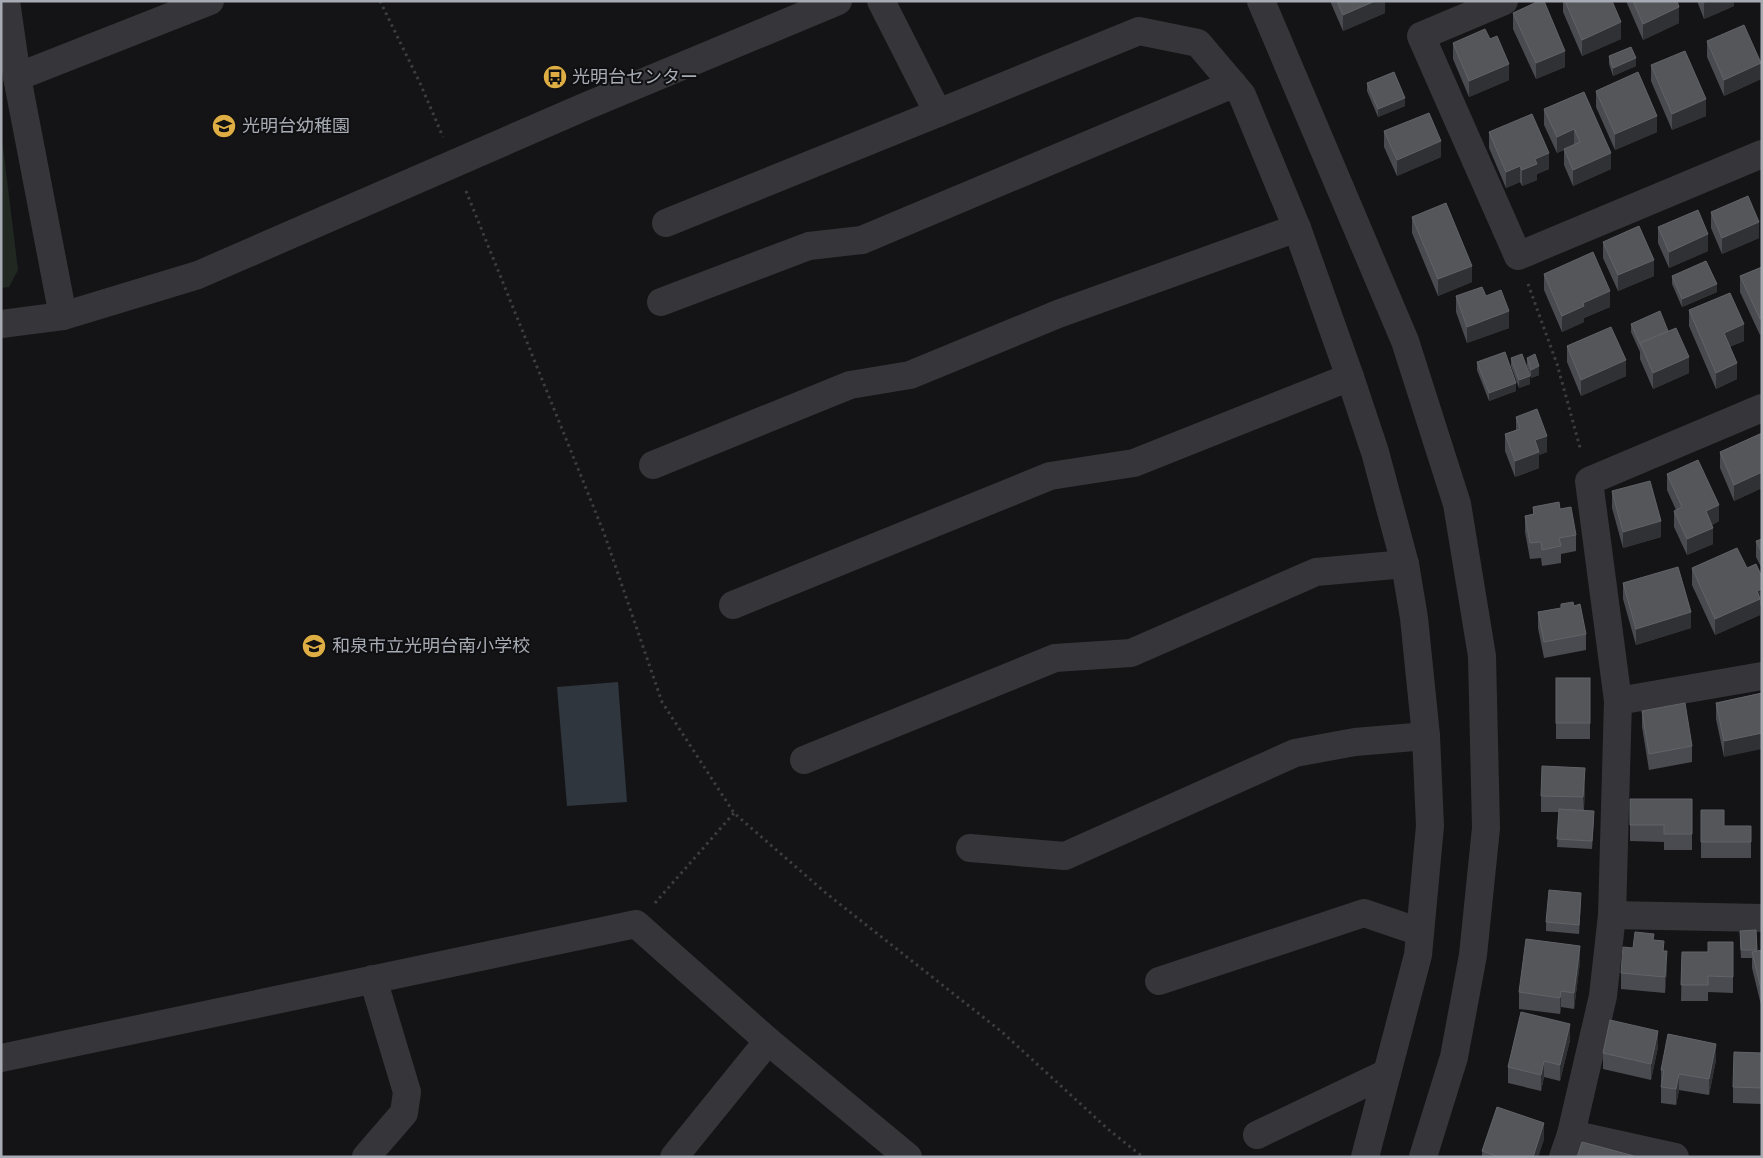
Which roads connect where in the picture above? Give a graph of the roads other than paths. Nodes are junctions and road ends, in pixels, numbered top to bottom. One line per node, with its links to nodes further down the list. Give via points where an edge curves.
1 (6, 1): 7 (street)
2 (210, 1): 7 (street)
3 (838, 1): 14 (street, via 584,107 198,275)
4 (881, 1): 9 (street)
5 (1261, 1): 40 (street, via 1405,341 1457,504 1482,656 1486,828 1473,955 1454,1057)
6 (1504, 1): 10 (street, via 1421,36 1518,256)
7 (17, 77): 14 (street)
8 (1233, 84): 9 (street, via 1198,43 1139,31); 12 (street, via 1242,95); 13 (street, via 862,240 810,246)
9 (938, 113): 11 (street)
10 (1762, 154)
11 (666, 223)
12 (1297, 228): 16 (street); 18 (street, via 1058,314 910,375 850,385)
13 (661, 302)
14 (63, 316): 15 (street)
15 (1, 324)
16 (1350, 377): 19 (street, via 1375,452); 20 (street, via 1134,463 1050,476)
17 (1762, 408): 22 (street, via 1589,481)
18 (653, 465)
19 (1405, 564): 23 (street); 24 (street, via 1316,572 1131,653 1055,658)
20 (733, 606)
21 (1762, 676): 22 (street)
22 (1618, 701): 26 (street)
23 (1426, 736): 25 (street, via 1355,742 1295,753 1065,856); 28 (street, via 1430,826)
24 (804, 760)
25 (970, 848)
26 (1612, 915): 27 (street); 35 (street, via 1603,996)
27 (1762, 918)
28 (1420, 932): 30 (street, via 1364,913); 33 (street, via 1418,955)
29 (373, 979): 31 (street, via 636,924); 32 (street); 36 (street, via 407,1092 404,1113)
30 (1159, 981)
31 (768, 1042): 37 (street); 38 (street)
32 (1, 1058)
33 (1387, 1073): 34 (street); 39 (street)
34 (1257, 1135)
35 (1567, 1145): 41 (street)
36 (366, 1157)
37 (674, 1157)
38 (908, 1157)
39 (1365, 1157)
40 (1423, 1157)
41 (1676, 1157)

